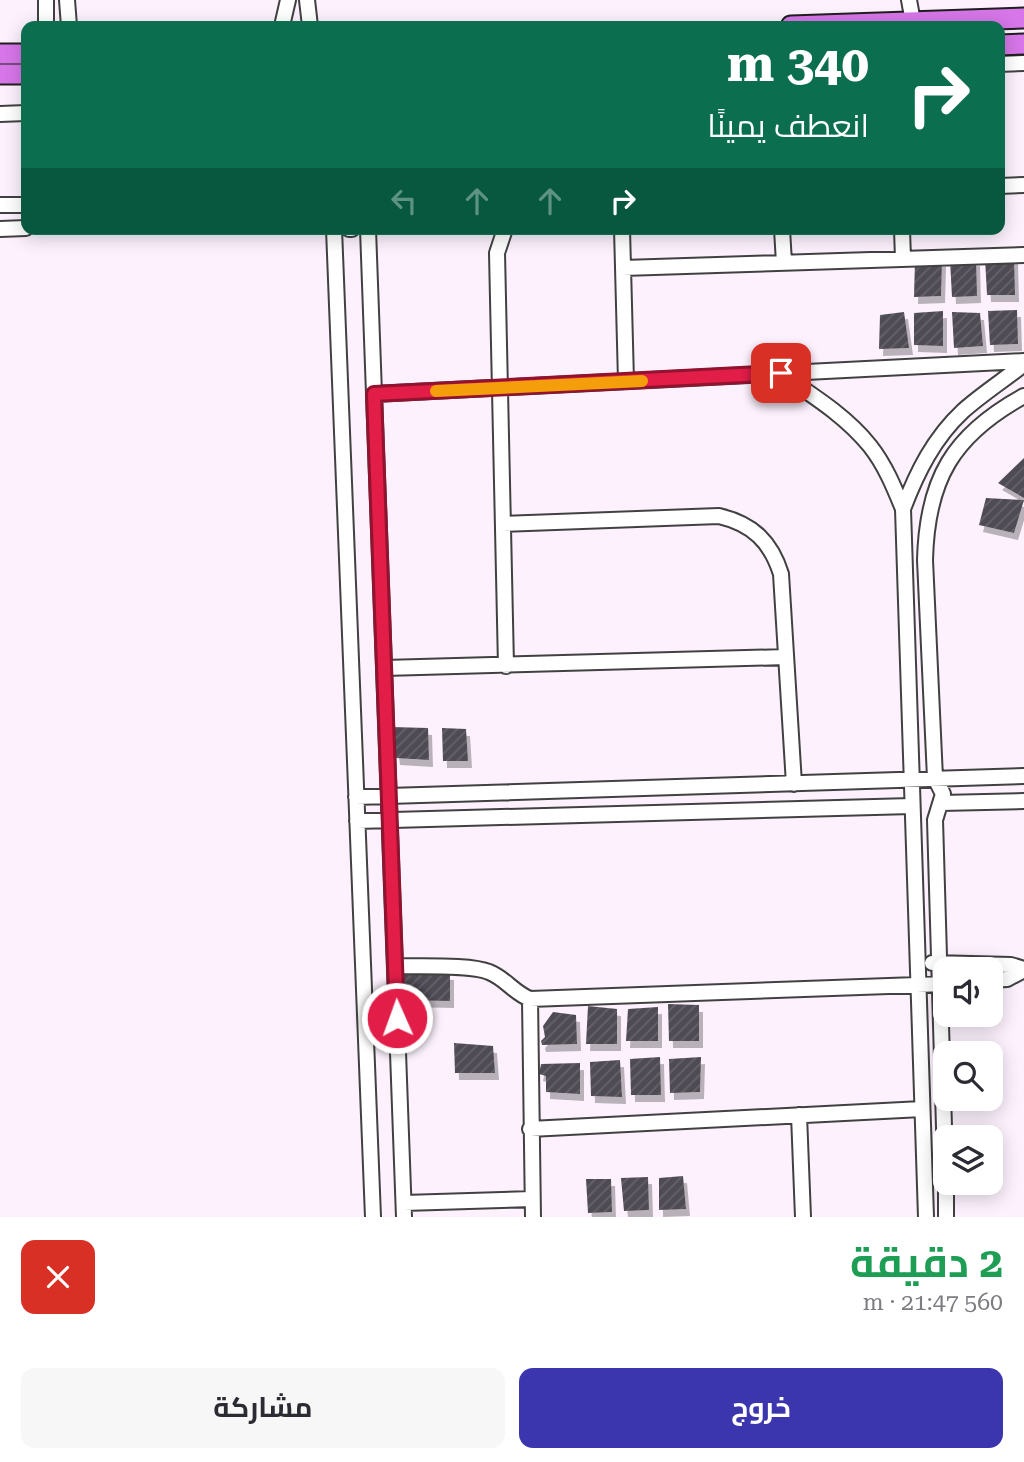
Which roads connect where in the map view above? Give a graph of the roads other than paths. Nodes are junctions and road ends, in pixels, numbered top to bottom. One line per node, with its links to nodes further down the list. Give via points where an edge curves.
1 (46, 0): 7 (street)
2 (66, 0): 8 (street)
3 (909, 0): 11 (street)
4 (288, 1): 5 (street); 9 (street)
5 (307, 1): 10 (street)
6 (1024, 18): 12 (main road)
7 (46, 21)
8 (68, 21)
9 (283, 21)
10 (309, 21)
11 (913, 21)
12 (941, 21)
13 (1024, 44): 14 (main road)
14 (1005, 45)
15 (0, 54): 16 (main road)
16 (21, 54)
17 (1024, 63): 18 (street)
18 (1005, 64)
19 (0, 74): 20 (main road)
20 (21, 74)
21 (21, 113): 22 (street)
22 (0, 114)
23 (1024, 185): 24 (street)
24 (1005, 186)
25 (0, 205): 26 (street)
26 (21, 205)
27 (21, 228): 28 (street)
28 (0, 229)
29 (334, 235): 54 (street)
30 (368, 235): 43 (street)
31 (503, 235): 42 (street, via 497,253)
32 (622, 235): 38 (street)
33 (782, 235): 37 (street)
34 (902, 235): 36 (street)
35 (1024, 256): 36 (street)
36 (903, 259): 37 (street)
37 (784, 263): 38 (street)
38 (623, 268): 41 (street)
39 (1024, 362): 40 (street); 45 (street, via 937,440)
40 (781, 373): 41 (street); 45 (street, via 846,420 870,446)
41 (626, 382): 42 (street)
42 (500, 388): 43 (street); 46 (street)
43 (374, 394): 49 (street)
44 (1024, 396): 51 (street, via 994,412 955,453 933,493 925,526)
45 (903, 509): 52 (street)
46 (503, 524): 47 (street, via 719,516 737,520 766,541 775,557 781,574); 48 (street)
47 (786, 657): 48 (street); 53 (street)
48 (506, 666): 49 (street)
49 (384, 668): 55 (street)
50 (1024, 776): 51 (street)
51 (935, 778): 52 (street); 57 (street, via 943,791)
52 (911, 780): 53 (street); 58 (street)
53 (794, 784): 55 (street)
54 (356, 797): 55 (street); 60 (street)
55 (389, 797): 59 (street)
56 (1024, 801): 57 (street)
57 (941, 803): 61 (street, via 936,820)
58 (912, 806): 59 (street); 62 (street)
59 (390, 819): 60 (street); 65 (street)
60 (357, 821): 79 (street)
61 (940, 957)
62 (918, 963): 63 (street); 69 (street)
63 (933, 963)
64 (1003, 965): 66 (street)
65 (395, 966): 70 (street, via 478,968); 78 (street)
66 (1024, 970): 67 (street)
67 (1003, 979)
68 (933, 984): 69 (street)
69 (918, 985): 70 (street); 72 (street)
70 (530, 999): 75 (street)
71 (943, 1027): 74 (street)
72 (922, 1109): 73 (street); 82 (street)
73 (799, 1115): 75 (street); 81 (street)
74 (945, 1125)
75 (530, 1129): 77 (street)
76 (946, 1195): 83 (street)
77 (532, 1199): 78 (street); 80 (street)
78 (404, 1210)
79 (373, 1217)
80 (533, 1217)
81 (803, 1217)
82 (926, 1217)
83 (946, 1217)

